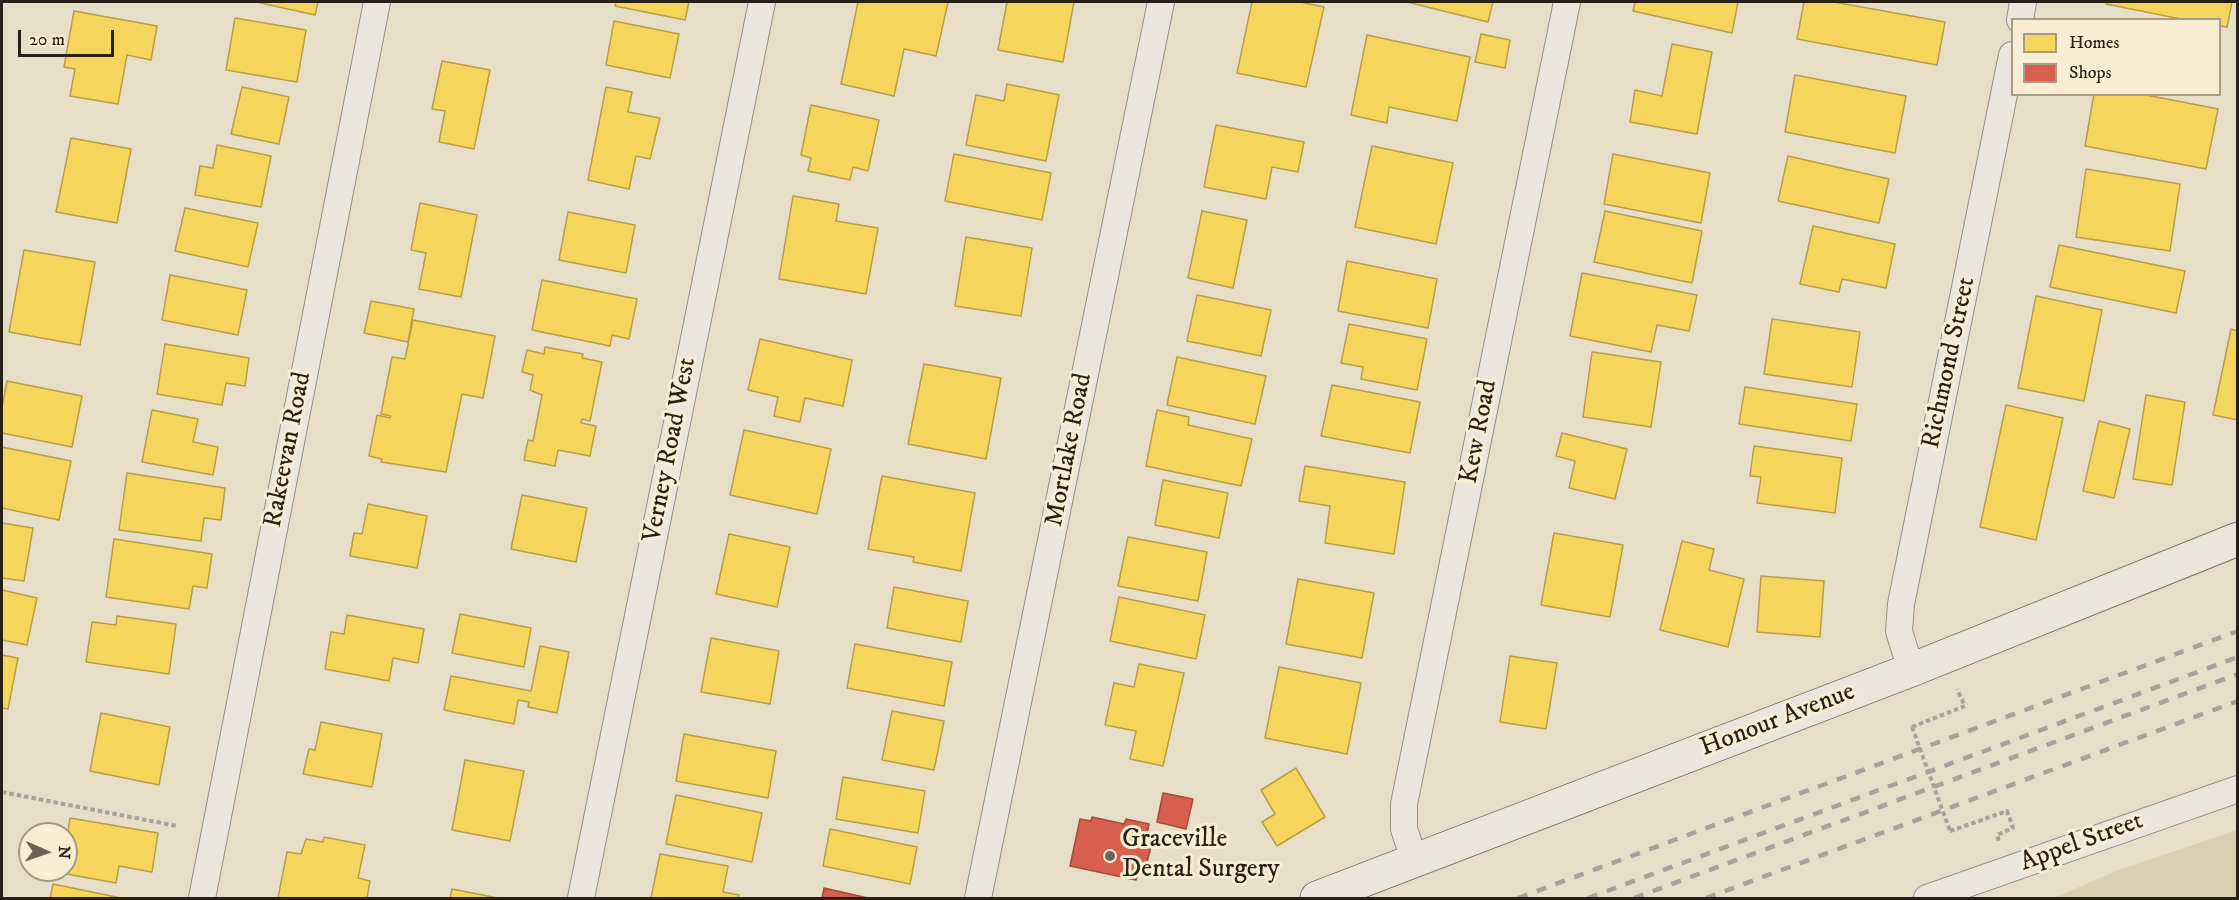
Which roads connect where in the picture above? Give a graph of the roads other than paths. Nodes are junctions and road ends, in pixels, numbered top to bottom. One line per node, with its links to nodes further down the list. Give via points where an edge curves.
1 (377, 2): 12 (street, Rakeevan Road)
2 (762, 2): 13 (street, Verney Road West)
3 (1161, 2): 14 (street, Mortlake Road)
4 (1567, 2): 11 (street, Kew Road, via 1404,804 1404,829)
5 (2024, 2): 6 (street)
6 (2020, 18)
7 (2011, 65): 9 (street, Richmond Street, via 1901,604 1899,631)
8 (2238, 539): 9 (main road, Honour Avenue)
9 (1911, 670): 11 (main road, Honour Avenue)
10 (2238, 789): 16 (street, Appel Street)
11 (1415, 862): 15 (main road, Honour Avenue)
12 (202, 898)
13 (580, 898)
14 (978, 898)
15 (1317, 898)
16 (1928, 898)

